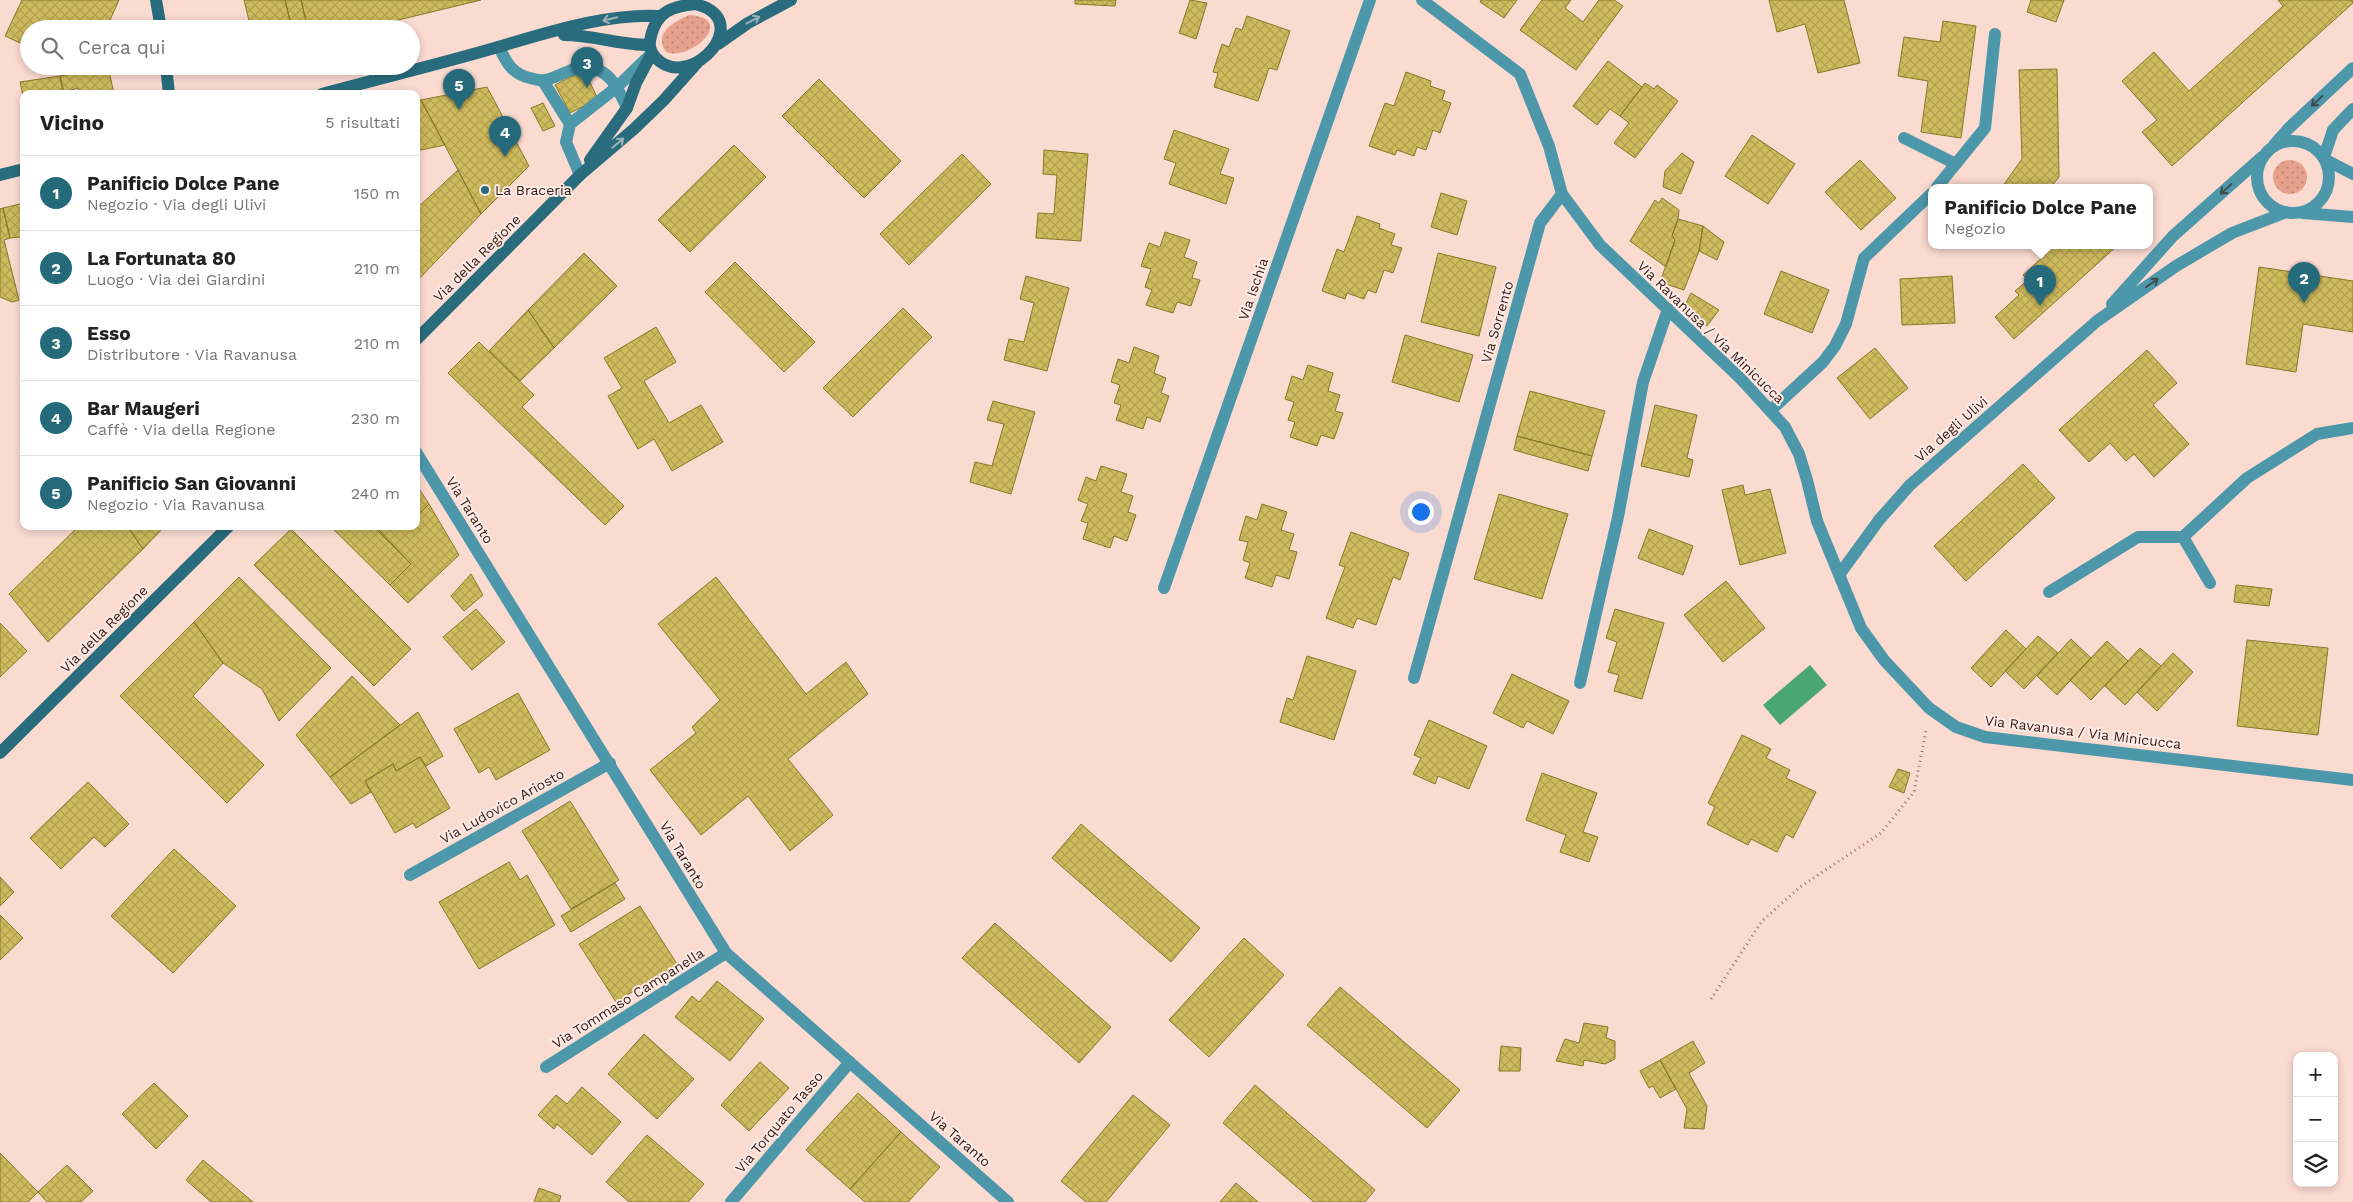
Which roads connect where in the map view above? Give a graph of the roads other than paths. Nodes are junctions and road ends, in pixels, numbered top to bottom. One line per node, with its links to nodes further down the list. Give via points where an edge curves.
1 (156, 0): 7 (main road)
2 (792, 0): 10 (main road, one-way to 2, via 748,23)
3 (1370, 0): 50 (street, Via Ischia)
4 (1422, 0): 35 (street, Via Ravanusa / Via Minicucca, via 1520,74 1548,146)
5 (702, 2): 6 (main road, via 684,5); 10 (main road, via 720,24)
6 (658, 16): 8 (main road, one-way to 8, via 618,17); 12 (main road)
7 (159, 20)
8 (536, 34): 11 (main road); 12 (main road, via 586,35)
9 (1995, 34): 29 (street, via 1985,128)
10 (718, 44): 13 (main road)
11 (499, 47): 14 (main road); 18 (street, via 508,65 522,76)
12 (651, 49): 13 (main road, via 660,62 670,66); 19 (street); 22 (main road)
13 (697, 63): 33 (main road, one-way to 13, via 634,129)
14 (420, 68)
15 (2353, 68): 26 (street, one-way to 26)
16 (167, 75): 20 (main road)
17 (394, 75): 21 (main road)
18 (543, 81): 19 (street, via 580,67 596,68); 24 (street)
19 (617, 87): 22 (street); 24 (street)
20 (169, 90)
21 (337, 90)
22 (627, 108): 33 (main road)
23 (2353, 109): 28 (street, via 2333,130)
24 (570, 124): 33 (street, via 566,142)
25 (1904, 138): 29 (street)
26 (2272, 146): 27 (street); 28 (street, via 2283,141 2306,142)
27 (2262, 156): 37 (street, via 2256,179 2259,191 2265,201); 41 (street, one-way to 41, via 2173,236)
28 (2325, 159): 31 (street); 38 (street, via 2329,171 2326,193 2311,209)
29 (1956, 164): 34 (street)
30 (20, 170): 32 (main road)
31 (2353, 174)
32 (0, 175)
33 (580, 175): 42 (main road, Via della Regione)
34 (1939, 184)
35 (1562, 194): 40 (street, Via Ravanusa / Via Minicucca, via 1600,245); 52 (street, Via Sorrento, via 1540,223)
36 (1928, 197): 43 (street, via 1864,258 1846,324 1835,346 1823,362)
37 (2286, 212): 38 (street); 41 (street, one-way to 37, via 2176,266 2232,233)
38 (2300, 212): 39 (street)
39 (2353, 217)
40 (1668, 309): 43 (street, Via Ravanusa / Via Minicucca); 53 (street, via 1643,382 1618,517)
41 (2097, 321): 48 (street, Via degli Ulivi, via 1910,485 1879,520)
42 (420, 336)
43 (1771, 410): 48 (street, Via Ravanusa / Via Minicucca, via 1785,427 1799,454 1817,521)
44 (2353, 428): 47 (street, via 2317,434 2247,478)
45 (420, 458): 55 (street, Via Taranto)
46 (225, 530): 54 (main road, Via della Regione)
47 (2183, 537): 49 (street); 51 (street, via 2138,537)
48 (1839, 575): 56 (street, Via Ravanusa / Via Minicucca, via 1861,628 1884,660 1929,708 1956,726 1985,736)
49 (2210, 583)
50 (1164, 588)
51 (2049, 592)
52 (1414, 678)
53 (1580, 683)
54 (0, 753)
55 (610, 763): 57 (street, Via Ludovico Ariosto); 58 (street, Via Taranto)
56 (2353, 780)
57 (410, 875)
58 (726, 953): 59 (street, Via Taranto); 60 (street, Via Tommaso Campanella)
59 (850, 1062): 61 (street, Via Torquato Tasso); 62 (street, Via Taranto)
60 (546, 1067)
61 (731, 1202)
62 (1008, 1202)

